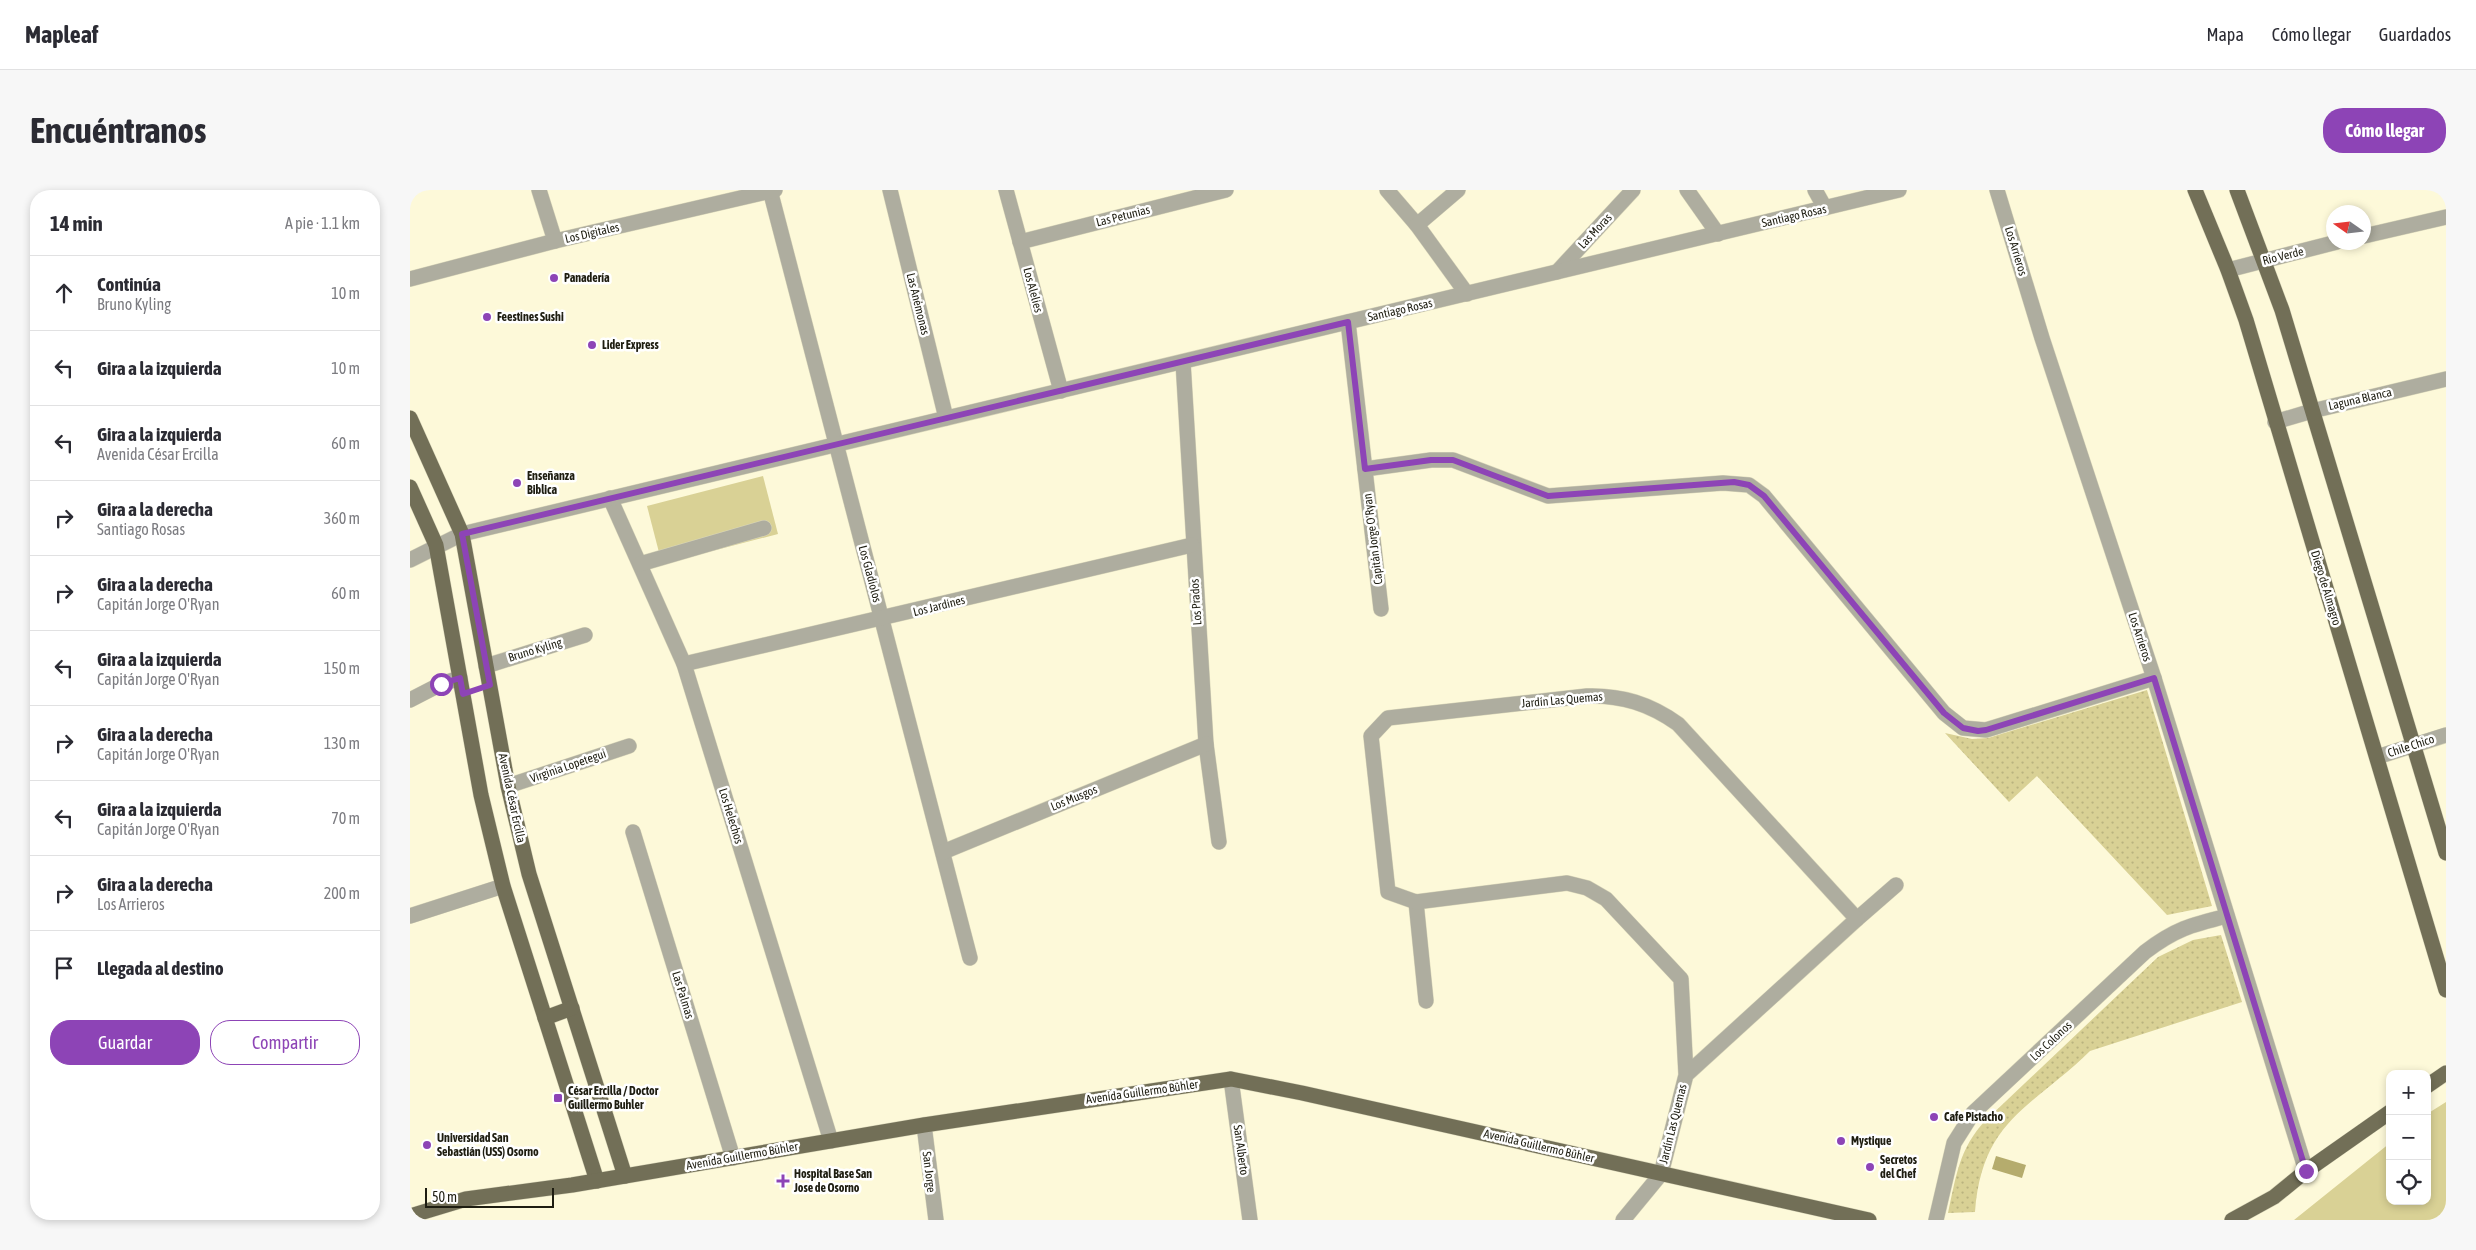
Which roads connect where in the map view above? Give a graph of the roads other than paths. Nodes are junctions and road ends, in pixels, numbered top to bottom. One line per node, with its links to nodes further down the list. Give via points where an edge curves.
1 (539, 190): 20 (street)
2 (772, 190): 20 (street, Los Digitales); 36 (street, Los Gladiolos)
3 (890, 190): 34 (street, Las Anémonas)
4 (1006, 190): 21 (street, Los Alelies)
5 (1226, 190): 21 (street, Las Petunias)
6 (1387, 190): 17 (street)
7 (1458, 190): 17 (street)
8 (1633, 190): 25 (street, Las Moras)
9 (1687, 190): 18 (street)
10 (1815, 190): 15 (street)
11 (1899, 190): 15 (street, Santiago Rosas)
12 (1997, 190): 53 (street, Los Arrieros, via 2044,346)
13 (2195, 190): 24 (main road, Diego de Almagro)
14 (2237, 190): 23 (main road)
15 (1825, 208): 18 (street, Santiago Rosas)
16 (2446, 217): 19 (street)
17 (1417, 225): 27 (street)
18 (1718, 234): 25 (street, Santiago Rosas)
19 (2371, 234)
20 (554, 241): 26 (street, Los Digitales)
21 (1020, 242): 31 (street, Los Alelies)
22 (2326, 245): 23 (street, Río Verde)
23 (2265, 260): 24 (street, Río Verde); 32 (main road)
24 (2228, 270): 35 (main road, Diego de Almagro)
25 (1557, 272): 27 (street, Santiago Rosas)
26 (410, 279)
27 (1467, 294): 28 (street, Santiago Rosas)
28 (1348, 322): 29 (street, Santiago Rosas); 38 (street, Capitán Jorge O'Ryan)
29 (1183, 362): 31 (street, Santiago Rosas); 44 (street, Los Prados)
30 (2446, 379): 32 (street, Laguna Blanca)
31 (1061, 391): 34 (street, Santiago Rosas)
32 (2312, 411): 35 (street, Laguna Blanca); 60 (main road)
33 (410, 418): 37 (main road, Avenida César Ercilla)
34 (946, 418): 36 (street, Santiago Rosas)
35 (2275, 422): 61 (main road, Diego de Almagro)
36 (836, 444): 40 (street, Santiago Rosas); 48 (street, Los Gladiolos)
37 (418, 452): 42 (main road, Avenida César Ercilla)
38 (1365, 469): 47 (street, Capitán Jorge O'Ryan); 53 (street, via 1453,460 1548,496 1728,483 1749,485 1764,496 1944,713 1956,724 1971,730 1998,728)
39 (410, 487): 43 (main road)
40 (610, 498): 42 (street, Santiago Rosas); 46 (street, Los Helechos)
41 (764, 528): 46 (street)
42 (462, 534): 43 (street, Santiago Rosas); 51 (main road, Avenida César Ercilla)
43 (436, 545): 45 (street, Santiago Rosas); 52 (main road)
44 (1192, 545): 48 (street, Los Jardines); 58 (street, Los Prados)
45 (410, 560)
46 (640, 564): 50 (street, Los Helechos)
47 (1381, 609)
48 (882, 619): 50 (street, Los Jardines); 66 (street, Los Gladiolos)
49 (585, 635): 51 (street, Bruno Kyling)
50 (684, 664): 86 (street, Los Helechos)
51 (486, 666): 54 (main road, Avenida César Ercilla)
52 (460, 678): 55 (main road); 56 (street)
53 (2154, 678): 73 (street, Los Arrieros)
54 (490, 685): 55 (main road); 62 (main road, Avenida César Ercilla)
55 (463, 694): 68 (main road)
56 (410, 700)
57 (2446, 735): 60 (street, Chile Chico)
58 (1206, 744): 64 (street, Los Prados); 66 (street, Los Musgos)
59 (629, 746): 62 (street, Virginia Lopetegui)
60 (2414, 746): 61 (street, Chile Chico); 67 (main road)
61 (2376, 757): 76 (main road, Diego de Almagro)
62 (508, 786): 65 (main road, Avenida César Ercilla)
63 (633, 832): 87 (street, Las Palmas)
64 (1220, 842)
65 (522, 846): 68 (main road); 78 (main road, Avenida César Ercilla)
66 (943, 852): 75 (street, Los Gladiolos)
67 (2446, 853)
68 (495, 854): 70 (main road)
69 (1896, 885): 74 (street, Jardín Las Quemas)
70 (503, 886): 72 (street); 79 (main road)
71 (1416, 902): 74 (street, Jardín Las Quemas, via 1388,892 1371,736 1388,718 1604,696 1644,704 1678,724); 77 (street); 81 (street, Jardín Las Quemas, via 1567,883 1606,899 1681,979)
72 (410, 916)
73 (2227, 916): 88 (street, Los Arrieros); 97 (street, Los Colonos, via 2168,934 1974,1113 1952,1149)
74 (1857, 919): 81 (street, Jardín Las Quemas)
75 (970, 958)
76 (2446, 990)
77 (1426, 1001)
78 (572, 1008): 79 (main road); 90 (main road, Avenida César Ercilla)
79 (545, 1018): 91 (main road)
80 (2446, 1073): 83 (main road)
81 (1686, 1074): 89 (street, Jardín Las Quemas)
82 (1231, 1079): 85 (main road, Avenida Guillermo Bühler); 89 (main road, Avenida Guillermo Bühler); 94 (street, San Alberto)
83 (2431, 1083)
84 (2386, 1115): 88 (main road)
85 (924, 1125): 86 (main road, Avenida Guillermo Bühler); 93 (street, San Jorge)
86 (831, 1141): 87 (main road, Avenida Guillermo Bühler)
87 (733, 1158): 90 (main road, Avenida Guillermo Bühler)
88 (2306, 1171): 98 (main road, via 2274,1197)
89 (1661, 1174): 95 (street); 96 (main road, Avenida Guillermo Bühler)
90 (625, 1176): 91 (main road, Avenida Guillermo Bühler)
91 (597, 1181): 92 (main road, Avenida Guillermo Bühler, via 466,1199)
92 (410, 1216)
93 (936, 1220)
94 (1250, 1220)
95 (1623, 1220)
96 (1870, 1220)
97 (1936, 1220)
98 (2232, 1220)

